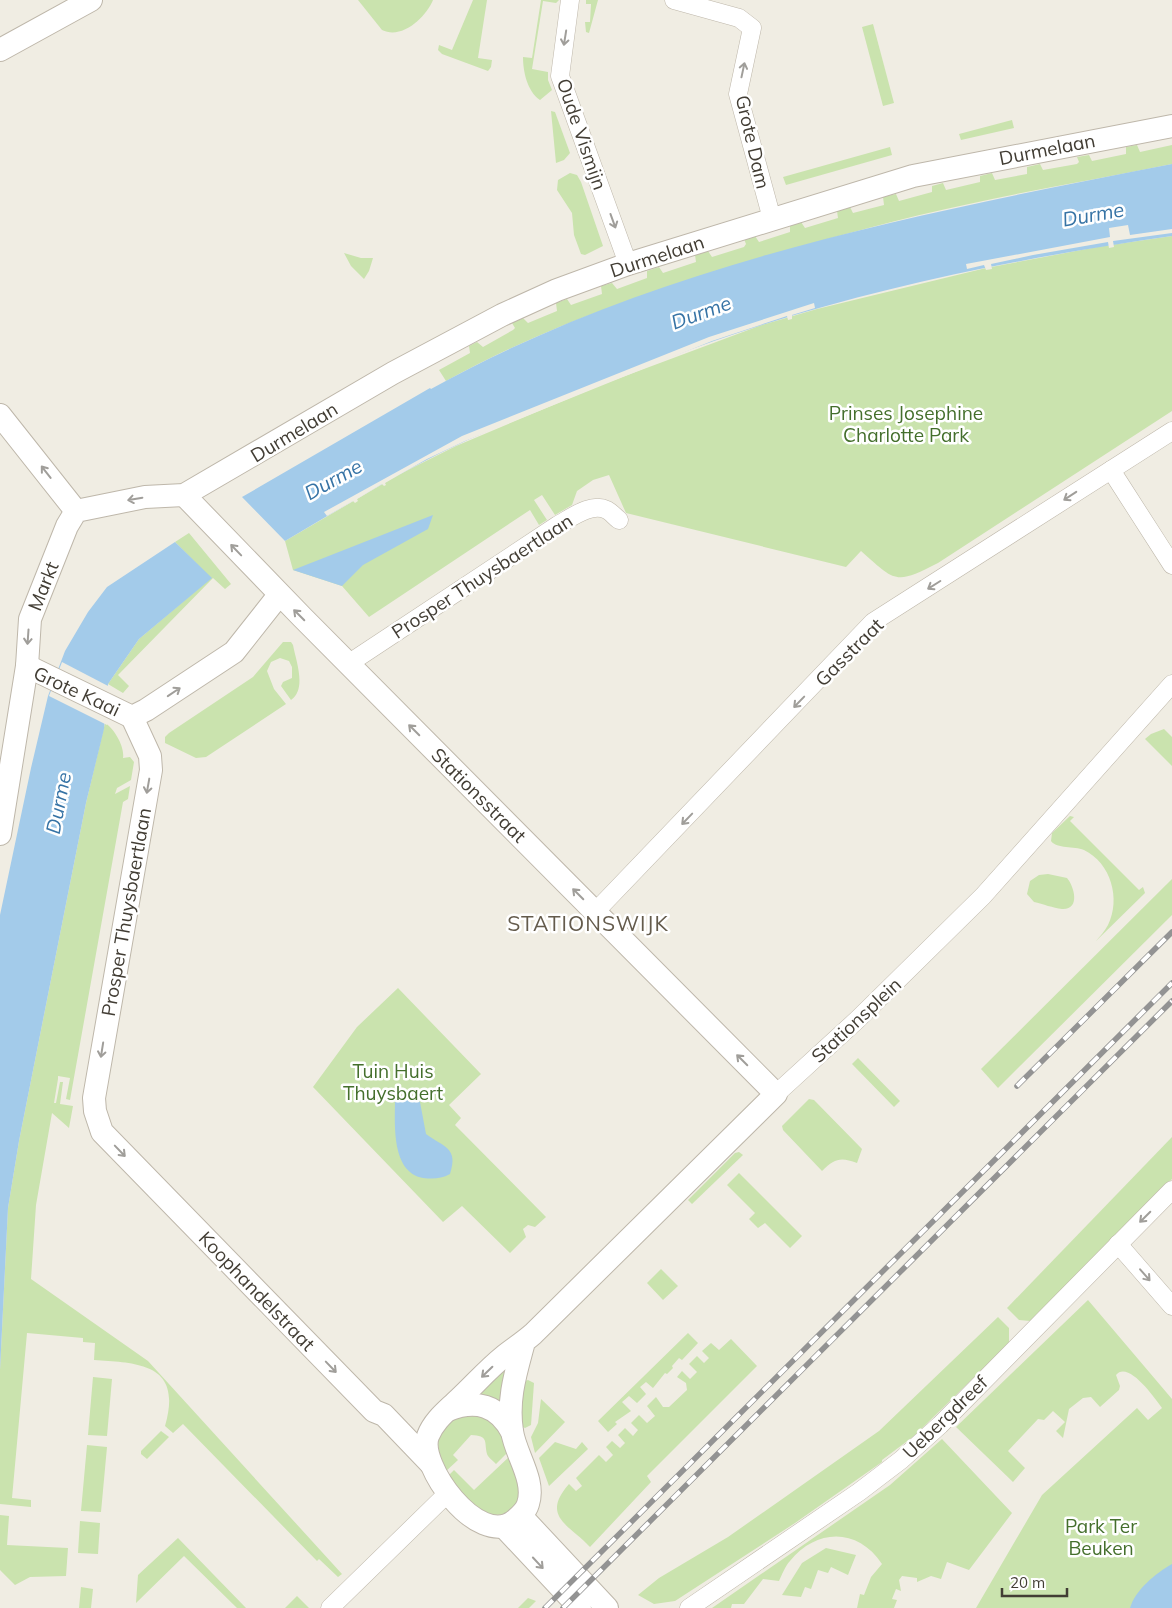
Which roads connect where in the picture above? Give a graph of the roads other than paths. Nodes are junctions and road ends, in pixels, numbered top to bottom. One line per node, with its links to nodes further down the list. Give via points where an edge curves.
1 (92, 0): 4 (street)
2 (570, 0): 7 (street, Oude Vismijn, one-way to 7, via 560,76)
3 (674, 0): 6 (street, Grote Dam, one-way to 3, via 738,94 752,28 739,18)
4 (0, 50)
5 (1172, 126): 6 (street, Durmelaan, via 913,176)
6 (772, 219): 7 (street, Durmelaan)
7 (628, 264): 11 (street, Durmelaan, via 557,290 486,323 393,373)
8 (0, 414): 12 (street, one-way to 8)
9 (1172, 431): 10 (street, Gasstraat)
10 (1111, 470): 14 (street); 22 (street, Gasstraat, one-way to 22, via 874,622)
11 (184, 495): 12 (street, one-way to 12, via 144,497); 15 (street, Stationsstraat, one-way to 11)
12 (76, 511): 17 (street, Markt, one-way to 17, via 30,619)
13 (619, 520): 16 (street, Prosper Thuysbaertlaan, via 607,510 594,508 581,512)
14 (1172, 565)
15 (279, 595): 16 (street, Stationsstraat, one-way to 15); 19 (street, Grote Kaai, one-way to 15, via 146,710 234,652)
16 (348, 664): 22 (street, Stationsstraat, one-way to 16)
17 (27, 666): 19 (street, Grote Kaai); 20 (street, Grote Kaai)
18 (1172, 684): 23 (street, Stationsplein, via 983,896)
19 (124, 713): 24 (street, Prosper Thuysbaertlaan, one-way to 24, via 150,756 151,770 94,1098)
20 (3, 796): 21 (street, Grote Kaai)
21 (0, 834)
22 (596, 912): 23 (street, Stationsstraat, one-way to 22)
23 (776, 1094): 28 (street, Stationsplein)
24 (95, 1110): 31 (street, Koophandelstraat, one-way to 31, via 102,1132 112,1144 374,1411 384,1415)
25 (1172, 1190): 26 (street, Uebergdreef, one-way to 26)
26 (1118, 1244): 27 (street, one-way to 27); 37 (street, Uebergdreef, via 940,1425 901,1460)
27 (1172, 1306)
28 (524, 1342): 29 (street, Stationsplein, one-way to 29, via 502,1358); 30 (street, via 511,1396)
29 (446, 1411): 30 (street, via 464,1404 477,1404 506,1421); 31 (street, Stationsplein, via 427,1436)
30 (512, 1432): 33 (street, via 530,1493 528,1504)
31 (430, 1463): 32 (street, Stationsplein)
32 (449, 1492): 33 (street, Stationsplein, via 465,1512 481,1524 492,1528); 34 (street)
33 (513, 1521): 35 (street, one-way to 35); 36 (street)
34 (330, 1608)
35 (580, 1608)
36 (607, 1608)
37 (689, 1608)

